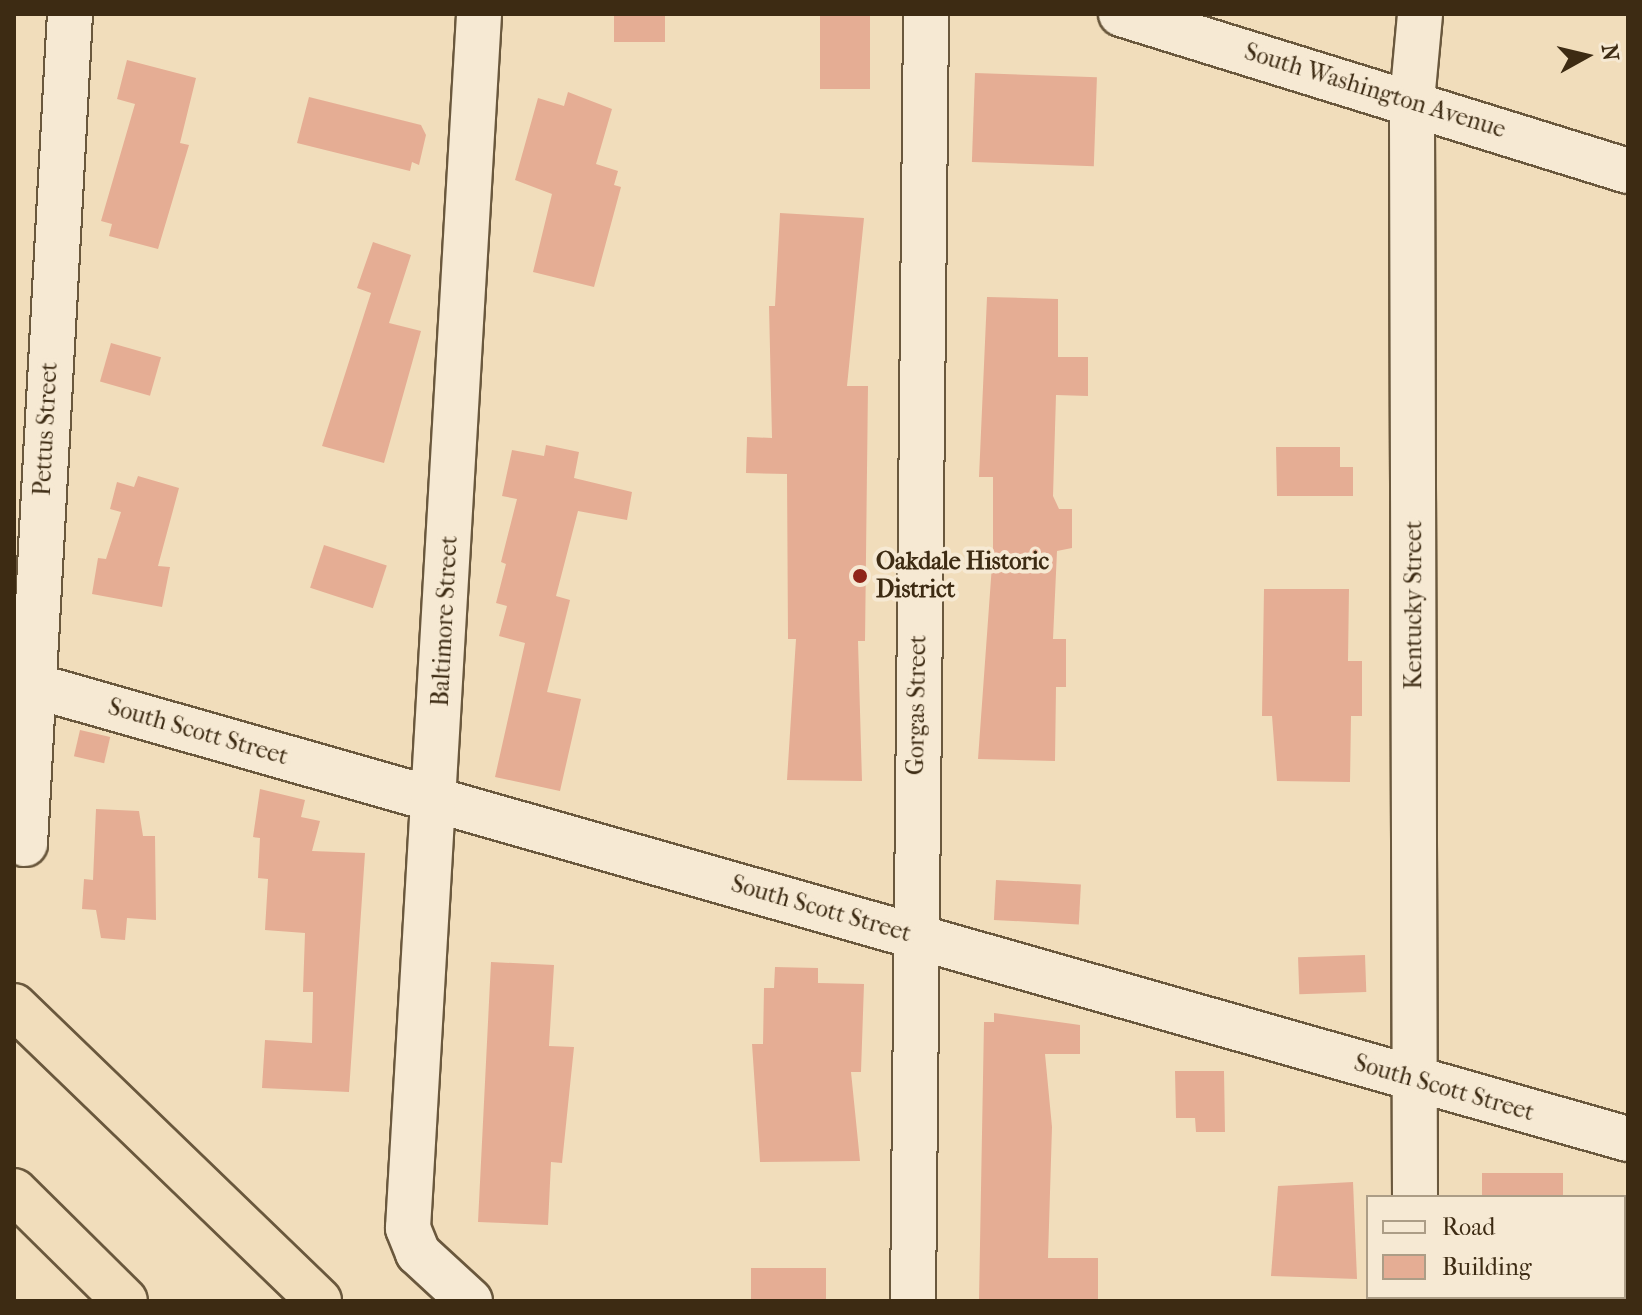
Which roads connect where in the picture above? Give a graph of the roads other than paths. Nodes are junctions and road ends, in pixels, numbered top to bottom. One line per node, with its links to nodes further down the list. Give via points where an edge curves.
1 (70, 14): 8 (street, Pettus Street)
2 (479, 14): 9 (street, Baltimore Street)
3 (926, 14): 11 (street, Gorgas Street)
4 (1121, 14): 6 (street, South Washington Avenue)
5 (1420, 14): 6 (street, Kentucky Street)
6 (1412, 101): 7 (street, South Washington Avenue); 13 (street, Kentucky Street)
7 (1628, 171)
8 (22, 682): 9 (street, South Scott Street); 10 (street, Pettus Street)
9 (434, 798): 11 (street, South Scott Street); 19 (street, Baltimore Street, via 408,1228 418,1253)
10 (25, 844)
11 (914, 936): 13 (street, South Scott Street); 20 (street, Gorgas Street)
12 (14, 1006): 18 (highway)
13 (1416, 1081): 14 (street, South Scott Street); 16 (street, Kentucky Street)
14 (1628, 1139)
15 (14, 1191): 17 (highway)
16 (1415, 1195)
17 (125, 1301)
18 (319, 1301)
19 (470, 1301)
20 (913, 1301)

